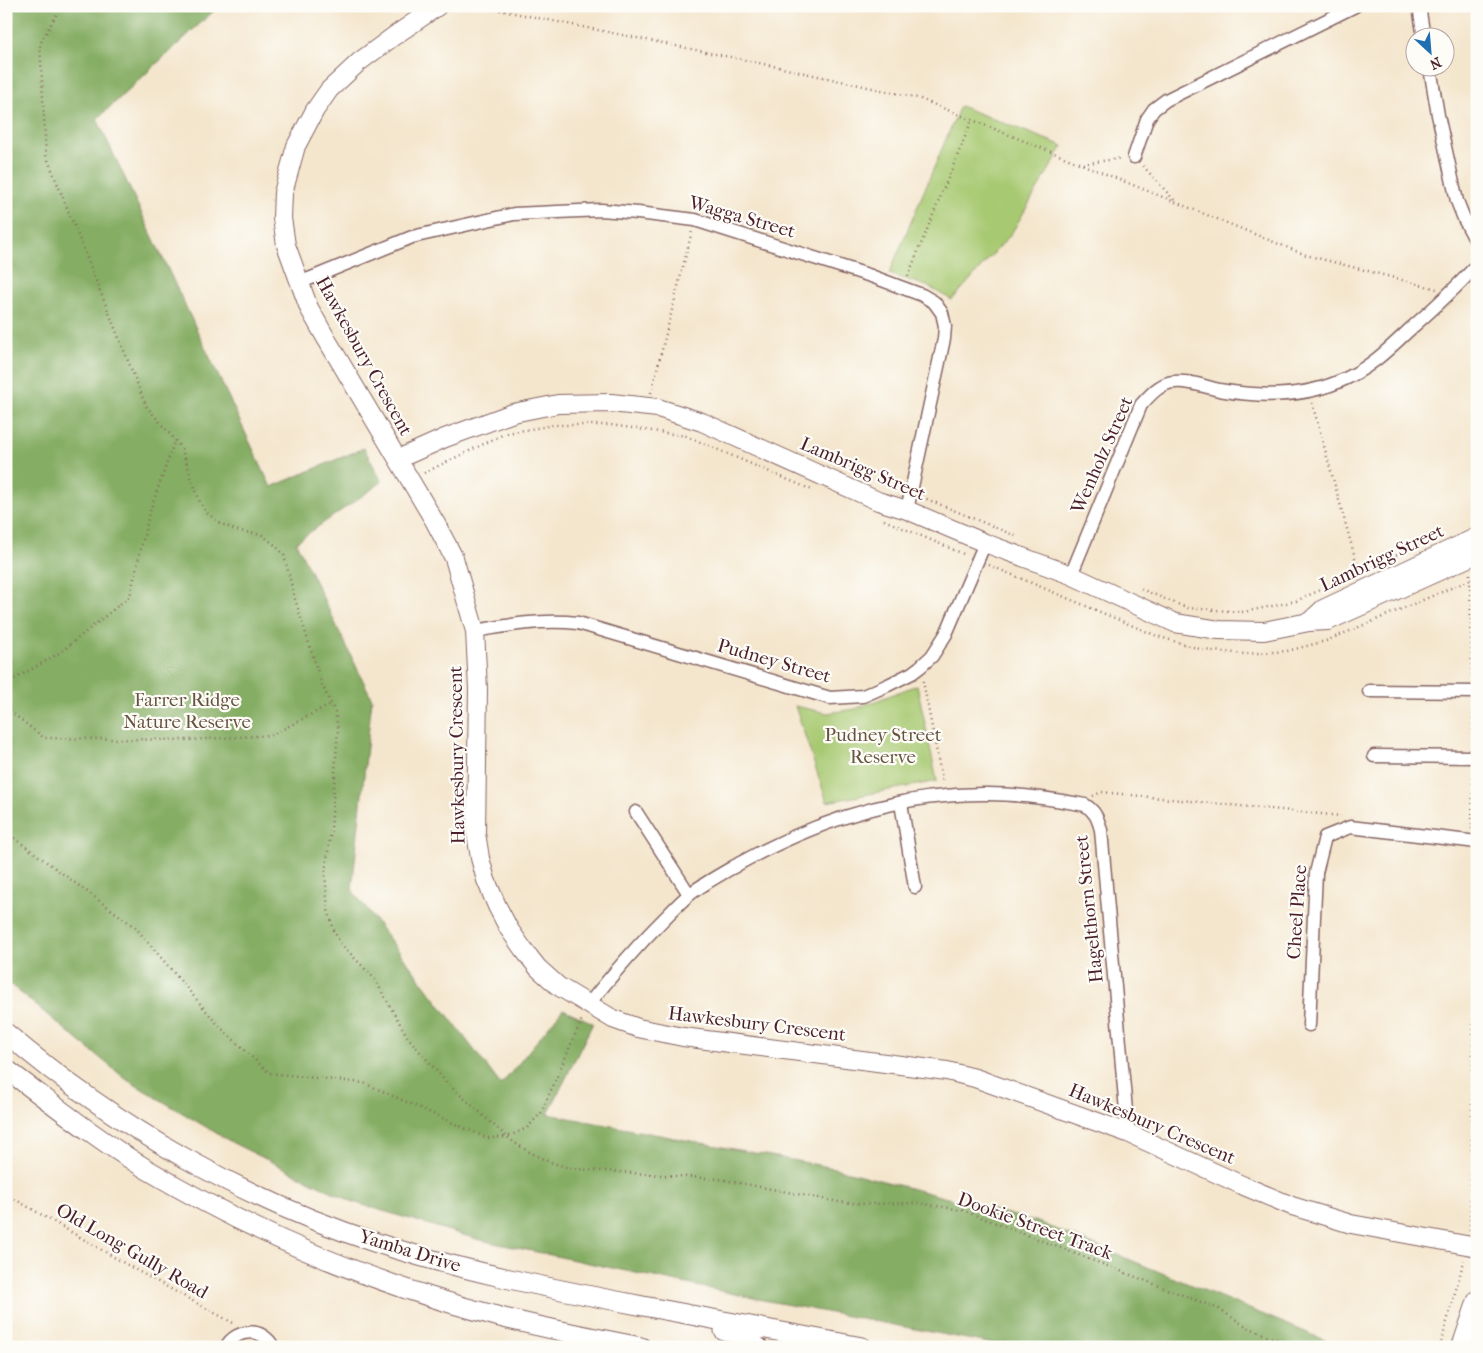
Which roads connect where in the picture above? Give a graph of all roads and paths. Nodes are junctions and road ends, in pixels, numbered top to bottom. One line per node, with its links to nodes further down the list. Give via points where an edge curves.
1 (60, 6): 19 (path, Dookie Street Track, via 40,44 46,154 146,406)
2 (438, 6): 13 (street, Hawkesbury Crescent, via 359,62 329,90 296,146 283,193 282,218 286,245)
3 (480, 6): 8 (path, via 918,98)
4 (1355, 6): 9 (street, via 1166,100 1147,119)
5 (1419, 6): 6 (street)
6 (1422, 28)
7 (1432, 78): 11 (street, via 1457,201)
8 (972, 120): 14 (path); 15 (path, via 1306,255)
9 (1134, 157)
10 (695, 220): 13 (street, Wagga Street, via 601,210 514,214 412,236); 14 (street, Wagga Street); 17 (path)
11 (1477, 243)
12 (1477, 265): 15 (street, Wenholz Street)
13 (299, 283): 20 (street, Hawkesbury Crescent, via 309,308)
14 (903, 288): 22 (street, Wagga Street, via 934,302 942,313 945,326)
15 (1451, 293): 16 (street, Wenholz Street, via 1376,360 1338,382)
16 (1309, 391): 33 (path); 34 (street, Wenholz Street, via 1278,396 1252,395 1187,382 1162,385 1141,405)
17 (648, 407): 18 (path); 20 (street, Lambrigg Street, via 611,403 558,404 513,414); 24 (street, Lambrigg Street, via 702,422 878,501)
18 (642, 430): 21 (path, via 611,425 554,424 506,433 422,474); 23 (path, via 686,436)
19 (175, 440): 41 (path, via 149,514 130,596 61,652); 44 (path, Dookie Street Track, via 207,513 235,530 262,536 284,555 295,600)
20 (398, 459): 39 (street, Hawkesbury Crescent, via 454,558)
21 (424, 480)
22 (910, 492): 24 (street, Wagga Street); 28 (path)
23 (820, 493)
24 (906, 510): 29 (street, Lambrigg Street)
25 (882, 520): 31 (path)
26 (1448, 532): 33 (path)
27 (1477, 537): 38 (street, Lambrigg Street, via 1323,609)
28 (1022, 539)
29 (985, 543): 31 (street, Pudney Street); 34 (street, Lambrigg Street)
30 (1473, 555): 36 (path); 38 (street, Lambrigg Street, via 1328,621)
31 (977, 560): 40 (street, Pudney Street, via 946,634 932,656)
32 (984, 572): 36 (path, via 988,564 1157,636 1202,650 1246,654 1287,651 1326,642)
33 (1359, 572): 37 (path, via 1296,601 1244,612 1187,608)
34 (1072, 575): 38 (street, Lambrigg Street, via 1175,623 1219,630 1264,631)
35 (1477, 577): 36 (path)
36 (1470, 580): 43 (path)
37 (1141, 589)
38 (1309, 622)
39 (475, 631): 40 (street, Pudney Street, via 538,622 578,623 830,698 863,696); 60 (street, Hawkesbury Crescent, via 478,689 476,833 486,880 509,929 538,968)
40 (920, 667): 49 (path, via 943,787)
41 (6, 684)
42 (1369, 691): 43 (street)
43 (1475, 692): 46 (path)
44 (331, 704): 45 (path, via 272,735 188,740 44,738); 65 (path, Dookie Street Track, via 338,728 325,890 335,933 348,952 374,978 407,1036 421,1053 454,1089)
45 (6, 708)
46 (1475, 728): 48 (path)
47 (1374, 756): 48 (street)
48 (1475, 756): 55 (path)
49 (938, 787)
50 (1089, 797): 53 (path, via 1101,792)
51 (901, 804): 58 (street); 59 (street, Hagelthorn Street, via 848,815 820,825 770,847); 64 (street, Hagelthorn Street, via 939,796 1009,794 1086,805 1092,809 1101,830)
52 (636, 812): 59 (street)
53 (1345, 817)
54 (1477, 822): 55 (path)
55 (1472, 826): 57 (path)
56 (6, 832): 65 (path, via 134,927 219,1026 269,1073 364,1083 487,1138)
57 (1475, 841): 61 (street, Cheel Place, via 1350,827 1325,837 1316,872); 67 (path)
58 (915, 887)
59 (689, 894): 60 (street, Hagelthorn Street, via 612,974)
60 (588, 1006): 64 (street, Hawkesbury Crescent, via 613,1019 656,1033 947,1071); 65 (path, via 541,1113 527,1128)
61 (1309, 1025)
62 (6, 1033): 69 (main road, Yamba Drive, via 44,1064 150,1137 220,1177 273,1202 380,1244 437,1261)
63 (6, 1069): 74 (main road, Yamba Drive, via 92,1134 214,1207 262,1231 376,1278 490,1314)
64 (1128, 1133): 67 (street, Hawkesbury Crescent, via 1292,1206 1351,1224)
65 (507, 1137): 78 (path, Dookie Street Track, via 538,1158 576,1169 719,1179 839,1202 918,1203 962,1210 1219,1309 1269,1337)
66 (6, 1194): 70 (path, Old Long Gully Road, via 234,1324)
67 (1472, 1246): 79 (path)
68 (1477, 1300): 80 (street)
69 (684, 1314): 71 (main road, Yamba Drive); 75 (main road, via 710,1328 739,1334)
70 (238, 1334): 72 (street); 73 (street, via 259,1334)
71 (823, 1339): 76 (main road); 77 (main road, Yamba Drive)
72 (226, 1347)
73 (273, 1347)
74 (641, 1347)
75 (758, 1347)
76 (802, 1347)
77 (862, 1347)
78 (1310, 1347)
79 (1440, 1347)
80 (1461, 1347)

